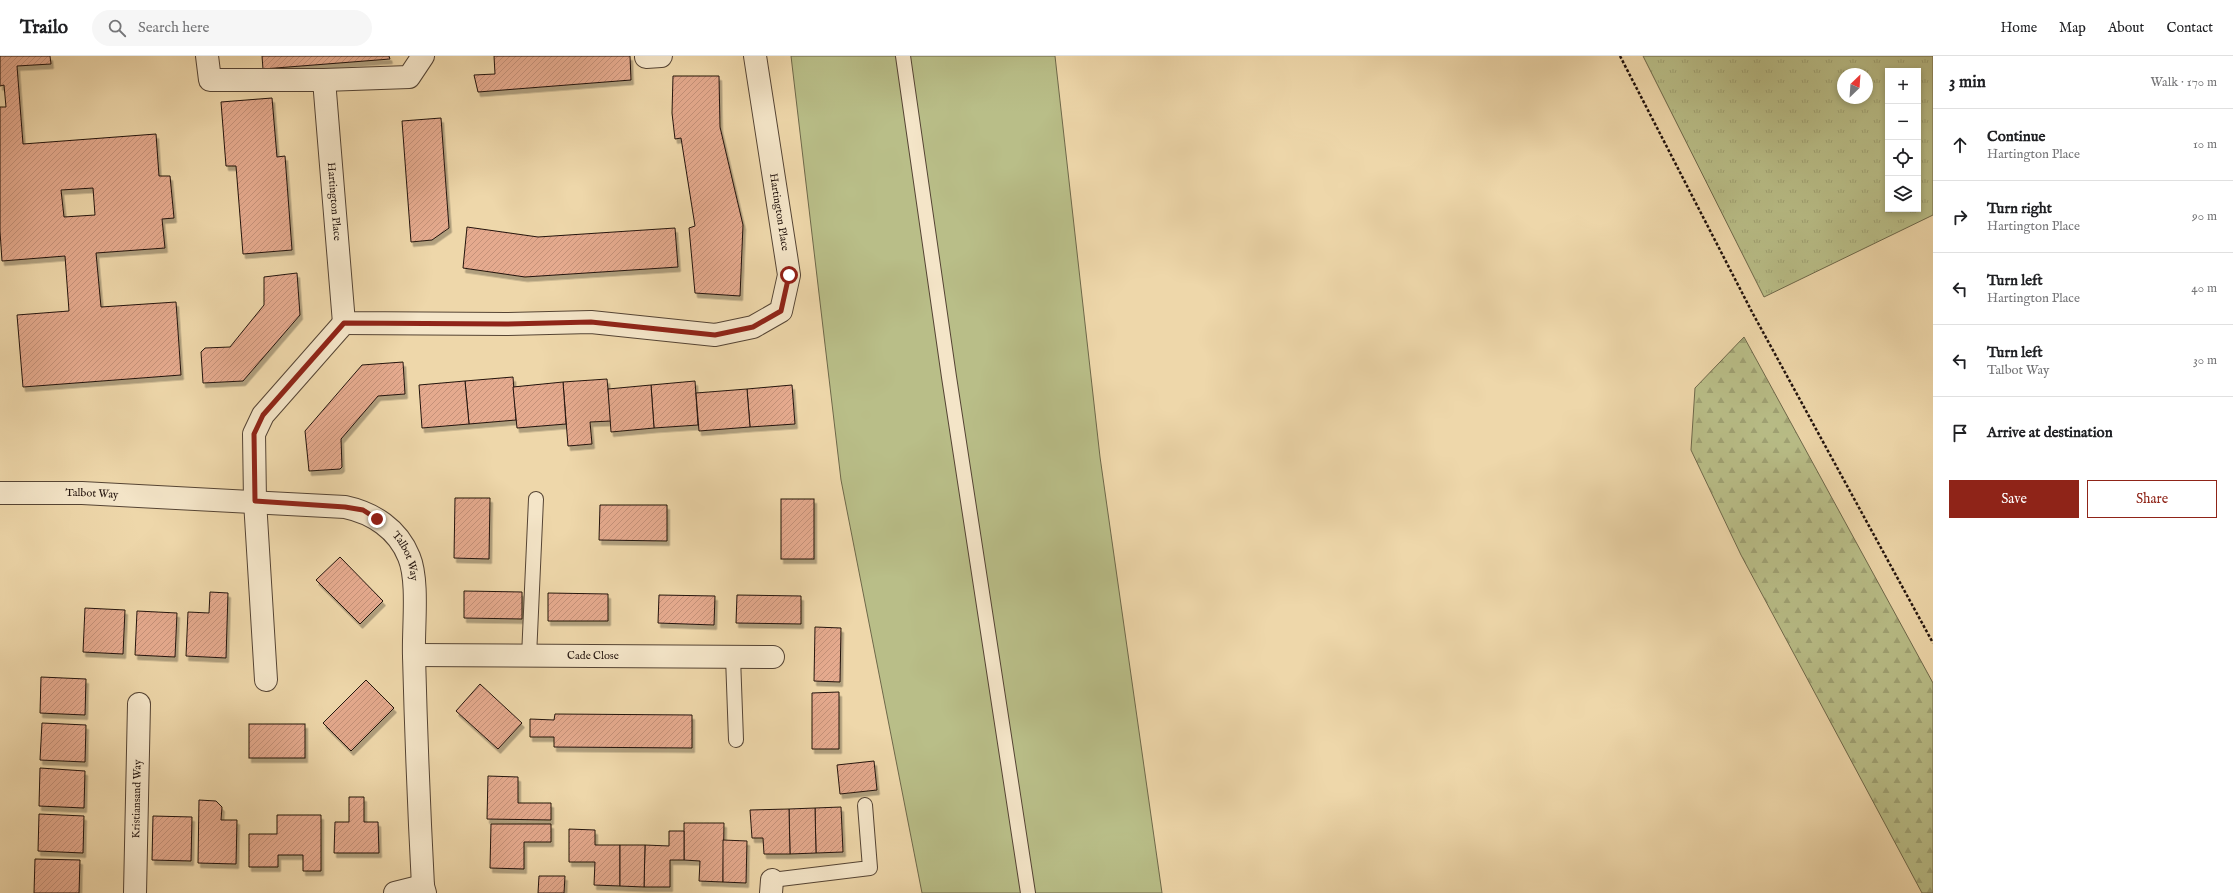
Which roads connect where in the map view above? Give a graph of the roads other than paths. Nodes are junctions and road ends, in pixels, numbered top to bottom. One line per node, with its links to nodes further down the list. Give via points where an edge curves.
1 (207, 56): 5 (street, via 210,80)
2 (423, 56): 5 (street, via 409,78)
3 (755, 56): 6 (street, Hartington Place, via 789,275 781,311 753,327 715,335 591,322)
4 (903, 56): 22 (lane)
5 (324, 80): 6 (street, Hartington Place)
6 (344, 323): 9 (street, via 263,415 254,434)
7 (0, 493): 9 (street, Talbot Way, via 82,493)
8 (536, 499): 11 (lane)
9 (255, 501): 10 (street, Talbot Way, via 363,510 389,528 409,557 413,577); 14 (street)
10 (414, 655): 11 (street, Cade Close); 19 (street, Talbot Way)
11 (529, 657): 12 (street, Cade Close)
12 (733, 657): 13 (street, Cade Close); 16 (lane)
13 (773, 657)
14 (266, 680)
15 (138, 704): 20 (street, Kristiansand Way)
16 (736, 740)
17 (865, 805): 18 (lane, via 870,868)
18 (772, 887)
19 (424, 890): 21 (street)
20 (135, 893)
21 (395, 893)
22 (1028, 893)

